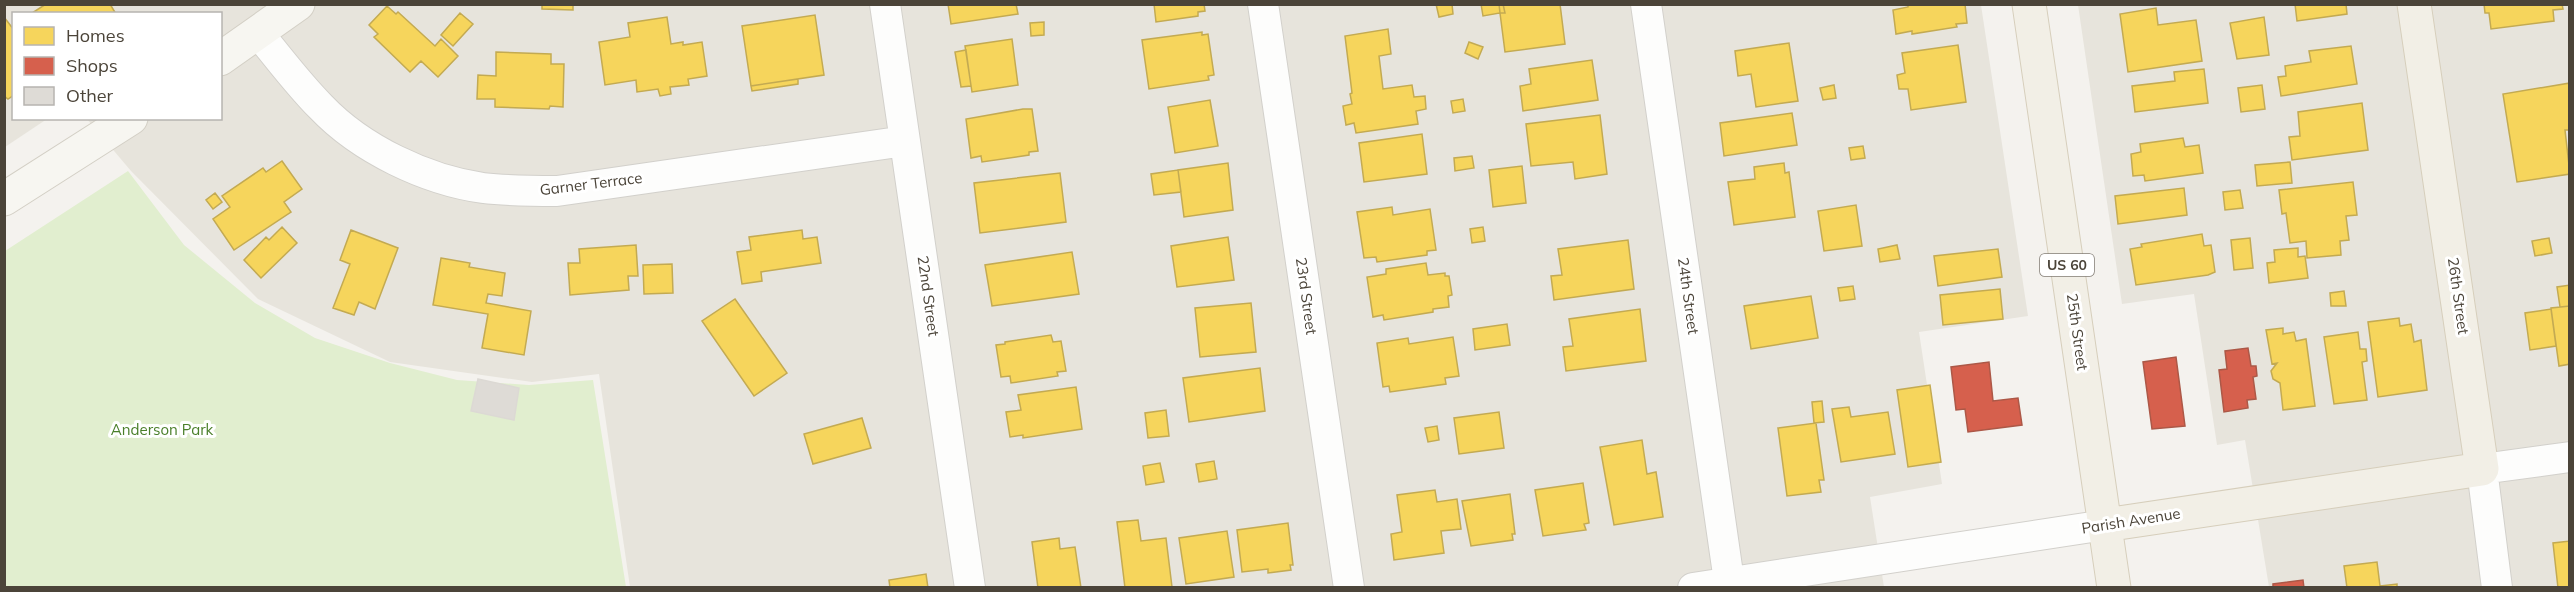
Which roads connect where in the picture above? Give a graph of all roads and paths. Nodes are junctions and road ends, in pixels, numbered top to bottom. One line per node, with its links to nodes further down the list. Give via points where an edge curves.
1 (298, 4): 7 (street)
2 (885, 4): 10 (street, 22nd Street)
3 (1263, 4): 17 (street, 23rd Street)
4 (1646, 4): 15 (street, 24th Street)
5 (2029, 4): 14 (main road, 25th Street / US 60)
6 (2414, 4): 13 (main road, 26th Street)
7 (258, 33): 8 (street); 10 (street, Garner Terrace, via 322,108 359,138 400,162 444,179 481,187 557,191)
8 (222, 58)
9 (128, 120): 11 (street)
10 (905, 141): 16 (street, 22nd Street)
11 (4, 199)
12 (2570, 457): 13 (street, Parish Avenue)
13 (2482, 470): 14 (main road, Parish Avenue); 20 (street, 26th Street)
14 (2105, 525): 15 (street, Parish Avenue); 19 (main road, 25th Street / US 60)
15 (1730, 585): 18 (street, Parish Avenue)
16 (970, 588)
17 (1349, 588)
18 (1693, 588)
19 (2114, 588)
20 (2498, 588)

